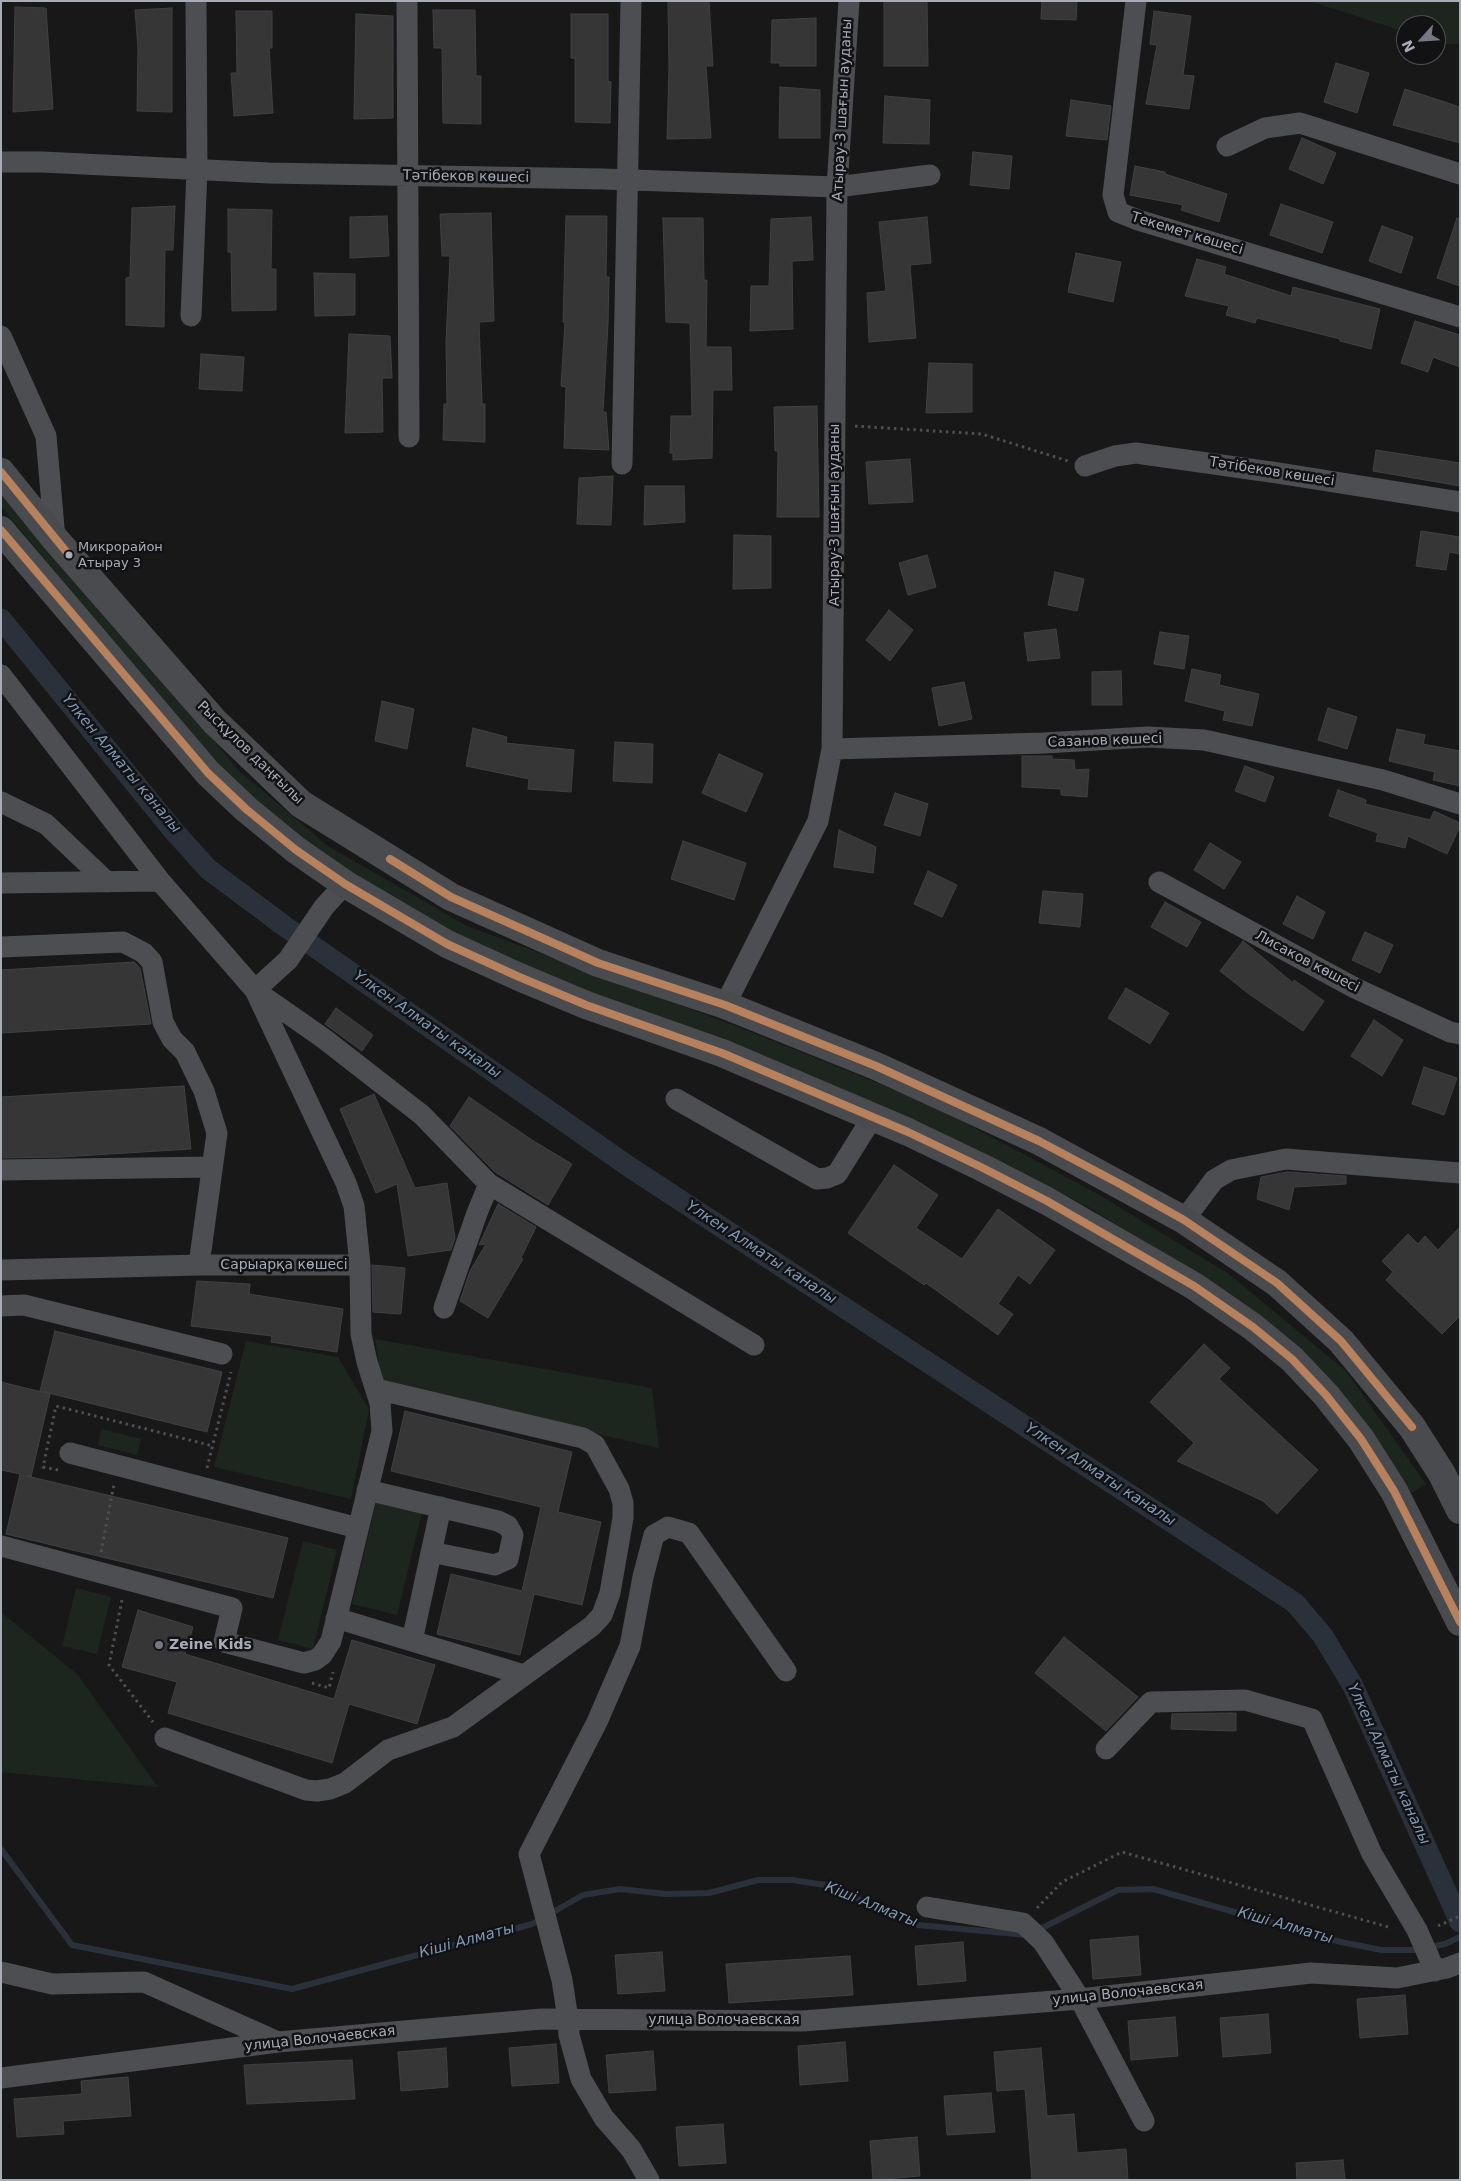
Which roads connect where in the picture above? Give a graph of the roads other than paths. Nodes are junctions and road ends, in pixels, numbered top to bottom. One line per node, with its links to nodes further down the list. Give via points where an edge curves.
1 (196, 1): 8 (street)
2 (407, 1): 11 (street)
3 (631, 1): 12 (street)
4 (849, 1): 13 (street, Атырау-3 шағын ауданы)
5 (1136, 1): 15 (street, Текемет көшесі, via 1113,195 1118,212)
6 (1227, 146): 9 (street, via 1265,128 1300,123)
7 (1, 162): 8 (street, Тәтібеков көшесі)
8 (197, 170): 11 (street, Тәтібеков көшесі); 14 (street)
9 (1460, 174)
10 (930, 175): 13 (street, Тәтібеков көшесі)
11 (408, 176): 12 (street, Тәтібеков көшесі); 17 (street)
12 (627, 180): 13 (street, Тәтібеков көшесі); 18 (street)
13 (837, 187): 25 (street, Атырау-3 шағын ауданы)
14 (191, 316)
15 (1460, 317)
16 (1, 336): 23 (street, via 46,436)
17 (409, 437)
18 (622, 464)
19 (1085, 466): 21 (street, Тәтібеков көшесі, via 1136,452)
20 (1, 472): 23 (main road, Рысқұлов даңғылы)
21 (1460, 502)
22 (1, 530): 32 (main road, via 208,773 296,850)
23 (55, 539): 35 (main road, Рысқұлов даңғылы, via 214,722 301,804 451,897 598,963)
24 (1, 674): 28 (street)
25 (832, 749): 27 (street, Сазанов көшесі, via 1148,737 1204,740 1383,780); 35 (street, Атырау-3 шағын ауданы, via 818,821)
26 (1, 802): 29 (street, via 46,824)
27 (1460, 804)
28 (160, 881): 29 (street); 34 (street)
29 (107, 882): 31 (street)
30 (1159, 882): 36 (street, Лисаков көшесі, via 1354,988)
31 (1, 883)
32 (345, 884): 34 (street, via 324,907 288,960); 38 (main road, via 446,944 517,976 586,1005 722,1052)
33 (1, 947): 39 (street, via 123,942 144,953 152,962 163,1022 185,1052 204,1091 217,1133)
34 (255, 990): 42 (street, via 422,1114); 45 (street, Сарыарқа көшесі, via 346,1183 354,1206)
35 (724, 1005): 43 (main road, Рысқұлов даңғылы, via 876,1066 1039,1141)
36 (1460, 1034)
37 (676, 1099): 38 (street, via 817,1179 837,1174)
38 (872, 1118): 60 (main road, via 908,1132 1047,1201 1194,1286 1252,1326 1292,1359 1326,1395 1390,1484)
39 (212, 1167): 40 (street); 44 (street)
40 (1, 1170)
41 (1460, 1173): 43 (street, via 1286,1159 1231,1170 1214,1180)
42 (489, 1184): 48 (street); 49 (street)
43 (1184, 1220): 55 (main road, Рысқұлов даңғылы, via 1277,1284 1341,1340 1412,1427)
44 (199, 1265): 45 (street, Сарыарқа көшесі); 46 (street, Сарыарқа көшесі)
45 (360, 1265): 51 (street, via 363,1350)
46 (1, 1270)
47 (1, 1306): 50 (street, via 24,1305)
48 (444, 1308)
49 (754, 1345)
50 (222, 1354)
51 (376, 1389): 53 (street, via 382,1431); 63 (street, via 583,1438 595,1445 601,1454 623,1503 607,1604 592,1626)
52 (65, 1462): 56 (street, via 113,1478 202,1488)
53 (367, 1490): 54 (street); 56 (street)
54 (441, 1507): 58 (street); 58 (street, via 504,1523 512,1530 512,1547 508,1559 495,1565)
55 (1460, 1510)
56 (358, 1528): 59 (street)
57 (1, 1546): 59 (street, via 232,1608 224,1642 294,1661 304,1663 322,1655 330,1641)
58 (431, 1552): 61 (street)
59 (336, 1618): 61 (street)
60 (1460, 1622)
61 (412, 1641): 63 (street)
62 (786, 1671): 70 (street, via 689,1533 668,1527 654,1535 630,1646 597,1722 529,1854 562,1980)
63 (524, 1675): 64 (street, via 453,1727 388,1750 345,1783 330,1789 306,1790)
64 (165, 1738)
65 (1106, 1749): 67 (street, via 1151,1702 1245,1700 1312,1719 1372,1854 1419,1935)
66 (927, 1907): 69 (street, via 1024,1923 1043,1942)
67 (1443, 1966): 69 (street, улица Волочаевская, via 1397,1978 1311,1973)
68 (1, 1972): 71 (street, улица Волочаевская, via 52,1984 144,1982)
69 (1080, 1999): 70 (street, улица Волочаевская, via 803,2021); 73 (street)
70 (568, 2019): 71 (street, улица Волочаевская); 74 (street, via 568,2035 581,2078 604,2118 631,2150)
71 (278, 2042): 72 (street, улица Волочаевская)
72 (1, 2078)
73 (1144, 2121)
74 (649, 2180)

